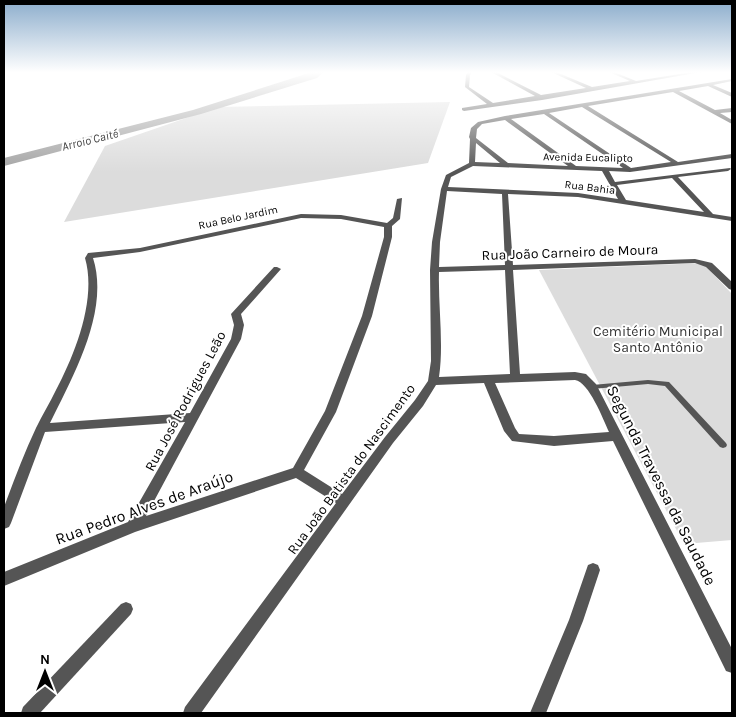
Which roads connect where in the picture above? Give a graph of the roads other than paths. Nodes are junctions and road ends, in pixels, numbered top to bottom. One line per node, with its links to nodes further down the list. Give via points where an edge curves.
1 (489, 105): 6 (street)
2 (534, 105): 8 (street)
3 (580, 105): 8 (street)
4 (582, 105): 15 (street)
5 (703, 105): 9 (street)
6 (464, 109)
7 (732, 110): 9 (street)
8 (544, 112): 10 (street); 20 (street)
9 (715, 112): 11 (street)
10 (505, 118): 12 (street, via 475,125); 18 (street)
11 (732, 122)
12 (472, 137): 16 (street); 17 (street)
13 (732, 156): 14 (street, Avenida Eucalipto)
14 (714, 159): 15 (street, Avenida Eucalipto); 21 (street)
15 (676, 163): 20 (street, Avenida Eucalipto)
16 (472, 164): 17 (street, Avenida Eucalipto); 24 (street, Rua João Batista do Nascimento, via 448,176)
17 (506, 165): 18 (street, Avenida Eucalipto)
18 (575, 168): 19 (street, Avenida Eucalipto)
19 (604, 168): 20 (street, Avenida Eucalipto); 23 (street)
20 (630, 170)
21 (730, 171): 22 (street)
22 (674, 177): 23 (street); 28 (street)
23 (613, 184): 27 (street)
24 (444, 189): 25 (street, Rua Bahia); 33 (street, Rua João Batista do Nascimento)
25 (505, 192): 27 (street, Rua Bahia, via 578,195); 31 (street)
26 (400, 199): 30 (street, via 396,219)
27 (623, 202): 28 (street, Rua Bahia)
28 (712, 216): 29 (street, Rua Bahia)
29 (732, 219)
30 (388, 225): 40 (street, Rua Belo Jardim, via 342,216 301,216 140,250 94,254 89,257 94,287 81,341 68,377); 43 (street, via 388,237 367,316 330,412)
31 (509, 268): 33 (street, Rua João Carneiro de Moura); 34 (street, Rua João Carneiro de Moura, via 602,263 706,263); 35 (street)
32 (277, 269): 39 (street, Rua José Rodrigues Leão, via 236,314 239,324 236,339)
33 (434, 270): 37 (street, Rua João Batista do Nascimento)
34 (732, 287)
35 (515, 377): 36 (street, Segunda Travessa da Saudade); 38 (street, Segunda Travessa da Saudade, via 579,376)
36 (488, 379): 37 (street, Segunda Travessa da Saudade); 41 (street, via 516,438 554,441)
37 (434, 381): 44 (street, Rua João Batista do Nascimento)
38 (592, 387): 41 (street, Segunda Travessa da Saudade); 42 (lane, via 648,382 667,384)
39 (192, 417): 40 (street); 46 (street, Rua José Rodrigues Leão, via 168,468)
40 (42, 428): 45 (street)
41 (616, 436): 50 (street, Segunda Travessa da Saudade)
42 (723, 445)
43 (297, 472): 44 (street); 46 (street, Rua Pedro Alves de Araújo)
44 (344, 502): 52 (street, Rua João Batista do Nascimento)
45 (4, 523)
46 (132, 526): 48 (street, Rua Pedro Alves de Araújo)
47 (593, 570): 53 (street)
48 (4, 580)
49 (126, 609): 51 (street)
50 (732, 665)
51 (29, 713)
52 (191, 713)
53 (538, 713)

